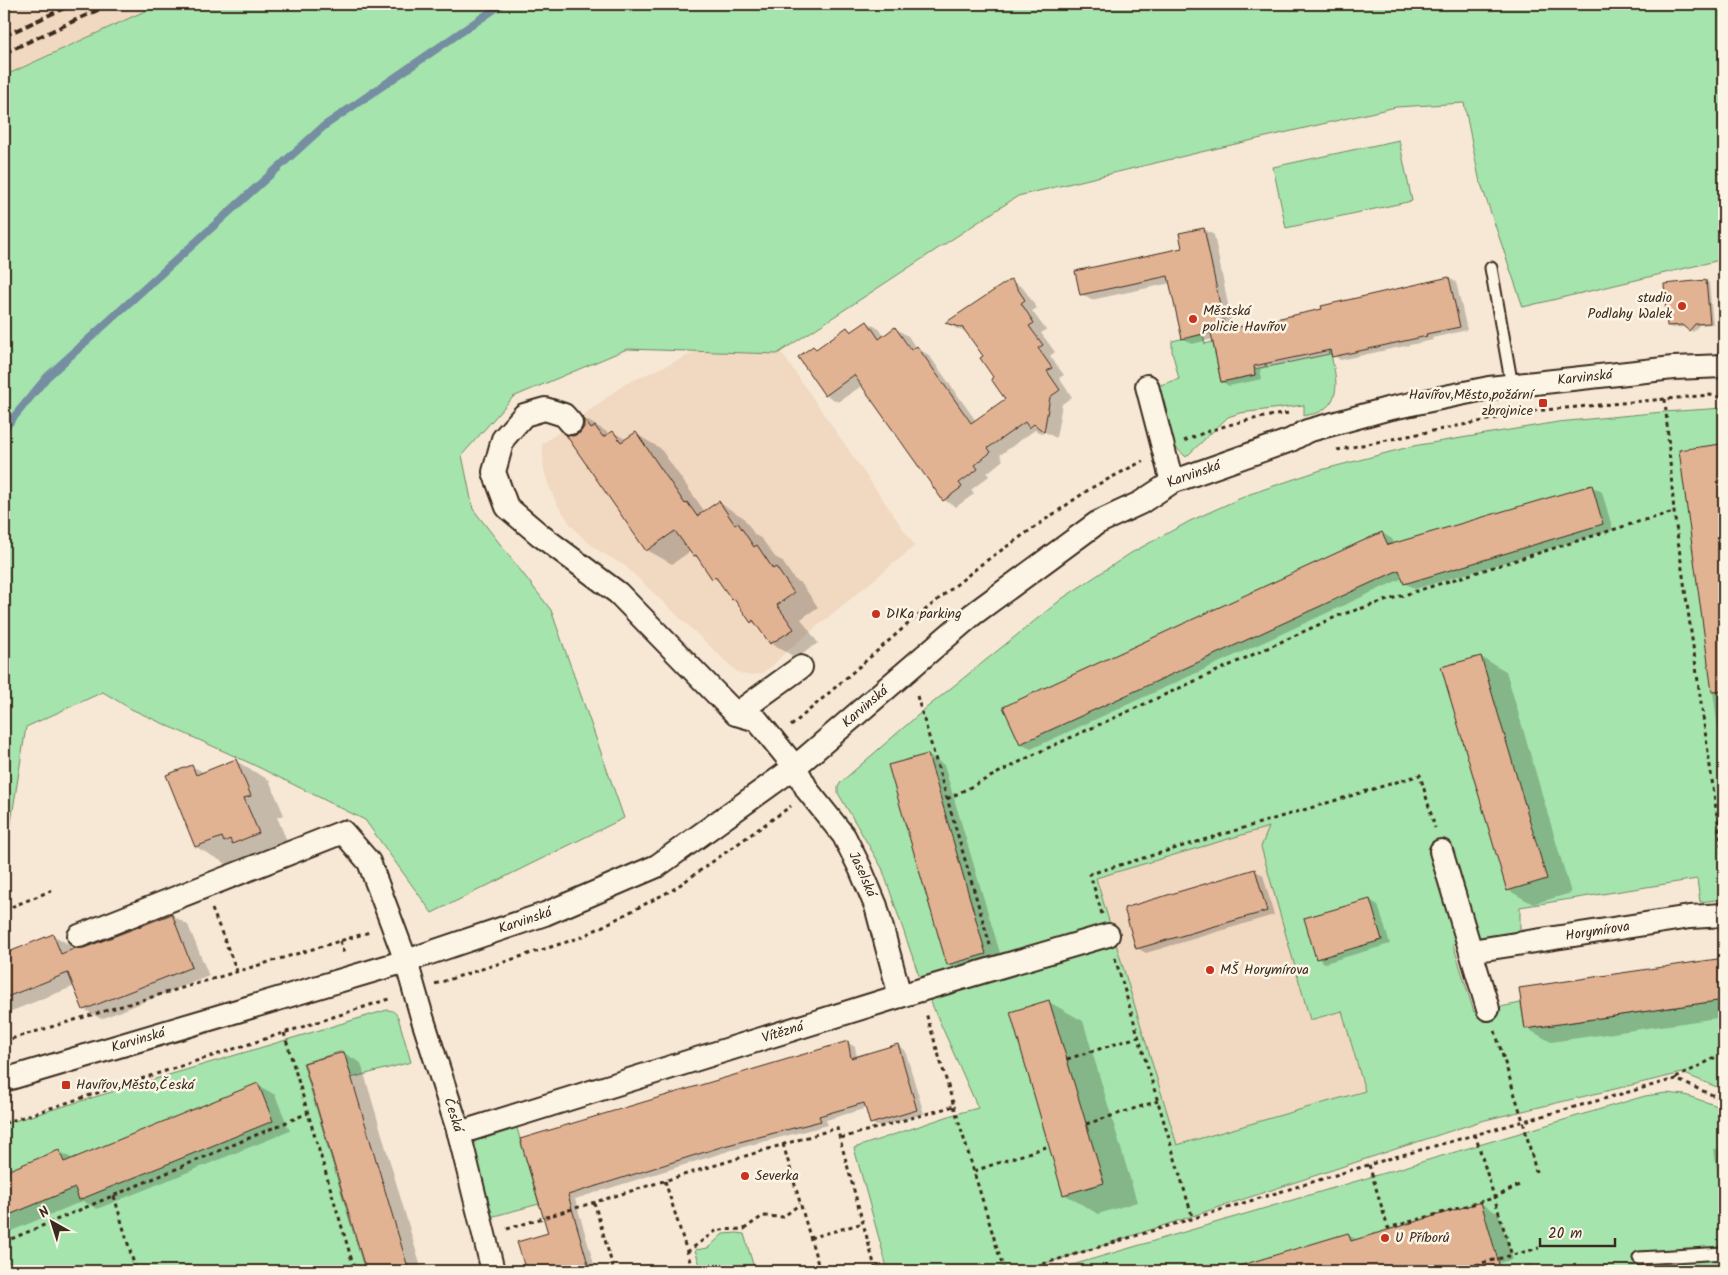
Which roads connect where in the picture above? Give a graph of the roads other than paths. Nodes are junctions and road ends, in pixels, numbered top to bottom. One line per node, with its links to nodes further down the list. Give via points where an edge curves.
1 (1491, 268): 4 (lane)
2 (1724, 366): 4 (street, Karvinská, via 1673,368)
3 (1146, 386): 6 (street)
4 (1512, 386): 6 (street, Karvinská, via 1387,409 1307,431 1291,440)
5 (572, 424): 8 (street, via 564,415 545,409 524,415 503,439 494,472 507,507 618,593)
6 (1172, 482): 9 (street, Karvinská, via 1140,503 1096,523 972,615)
7 (800, 667): 8 (street)
8 (736, 714): 9 (street, Jaselská, via 757,720)
9 (795, 768): 15 (street, Karvinská, via 657,866 545,914); 16 (street, Jaselská, via 808,791 844,836 876,906)
10 (1441, 851): 14 (street)
11 (1724, 915): 14 (street, Horymírova, via 1690,917)
12 (1108, 935): 16 (street, Vítězná)
13 (79, 936): 15 (street, Česká, via 343,832 369,862)
14 (1471, 951): 17 (street)
15 (406, 961): 18 (street, Karvinská); 19 (street, Česká)
16 (910, 994): 19 (street, Vítězná)
17 (1488, 1009)
18 (4, 1080)
19 (459, 1133): 22 (street, Česká)
20 (1724, 1253): 21 (lane)
21 (1639, 1258)
22 (493, 1271)

